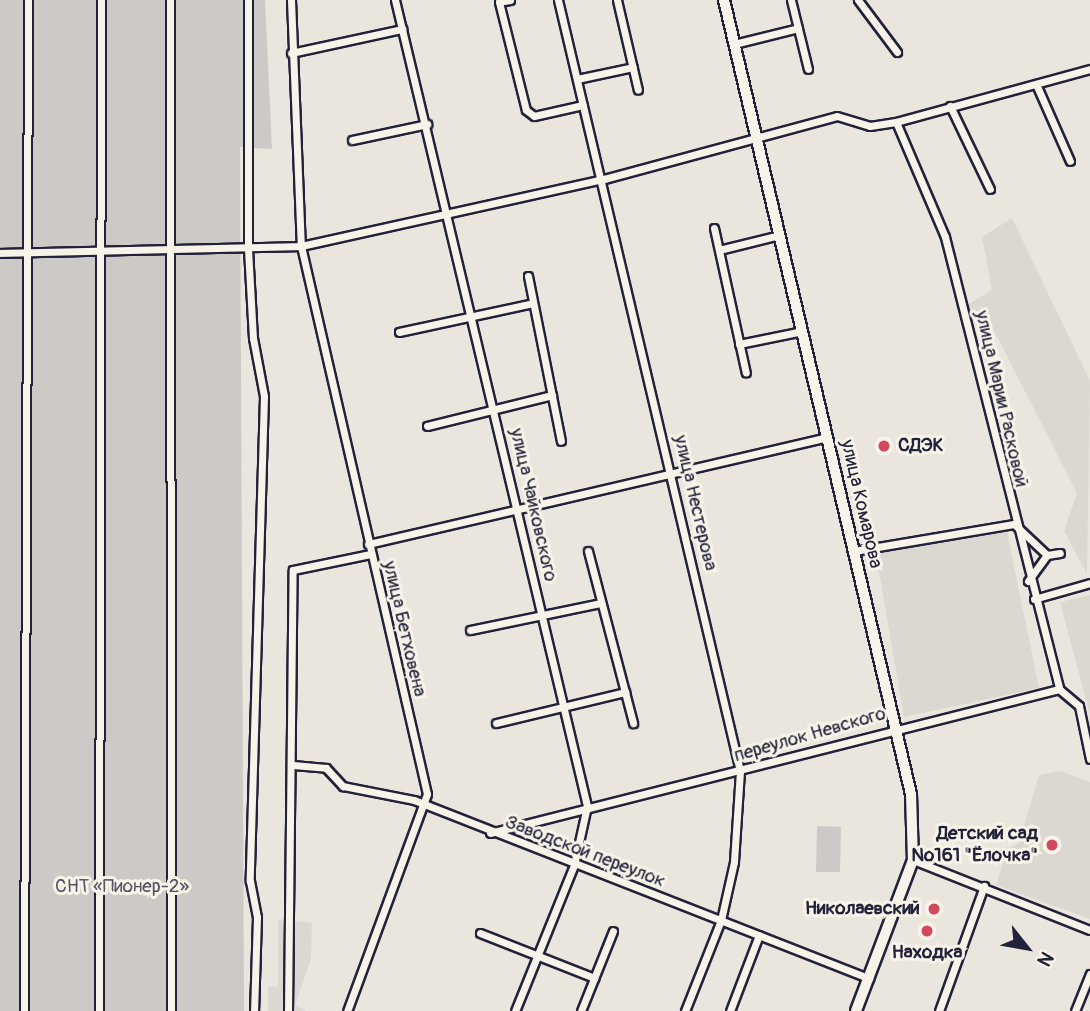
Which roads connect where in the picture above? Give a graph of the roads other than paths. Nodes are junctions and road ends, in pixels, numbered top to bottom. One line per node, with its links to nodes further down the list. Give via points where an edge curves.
1 (29, 0): 42 (street)
2 (101, 0): 43 (street)
3 (170, 0): 39 (street)
4 (248, 0): 38 (street)
5 (290, 0): 18 (street, улица Бетховена)
6 (395, 0): 15 (street, улица Чайковского)
7 (510, 0): 13 (street)
8 (558, 0): 22 (street, улица Нестерова)
9 (617, 0): 19 (street)
10 (724, 0): 16 (main road, улица Комарова)
11 (791, 0): 14 (street)
12 (858, 0): 17 (street)
13 (498, 1): 25 (street, via 526,110 534,116)
14 (798, 28): 16 (street); 20 (street)
15 (402, 29): 18 (street); 28 (street, улица Чайковского)
16 (734, 44): 29 (main road, улица Комарова)
17 (897, 52)
18 (291, 53): 37 (street, улица Бетховена)
19 (633, 67): 22 (street); 24 (street)
20 (808, 69)
21 (1090, 69): 23 (street)
22 (577, 79): 25 (street, улица Нестерова)
23 (1035, 84): 26 (street); 31 (street)
24 (638, 90)
25 (583, 105): 32 (street, улица Нестерова)
26 (950, 106): 27 (street); 33 (street)
27 (896, 122): 29 (street, via 870,126 837,116); 58 (street, улица Марии Расковой, via 946,237)
28 (427, 124): 30 (street); 34 (street, улица Чайковского)
29 (760, 138): 32 (street); 36 (main road, улица Комарова)
30 (352, 140)
31 (1070, 161)
32 (604, 179): 34 (street); 56 (street, улица Нестерова)
33 (990, 189)
34 (448, 216): 37 (street); 46 (street, улица Чайковского)
35 (714, 228): 40 (street)
36 (780, 234): 40 (street); 47 (main road, улица Комарова)
37 (300, 246): 38 (street); 59 (street, улица Бетховена)
38 (248, 249): 39 (street); 98 (street, via 253,338 264,396 250,881 257,917)
39 (174, 250): 43 (street); 97 (street)
40 (719, 250): 49 (street)
41 (0, 253): 42 (street)
42 (25, 253): 43 (street); 95 (street)
43 (98, 254): 96 (street)
44 (528, 276): 45 (street)
45 (533, 303): 46 (street); 51 (street)
46 (472, 317): 48 (street); 52 (street, улица Чайковского)
47 (803, 331): 49 (street); 54 (main road, улица Комарова)
48 (399, 332)
49 (739, 344): 50 (street)
50 (746, 373)
51 (552, 395): 52 (street); 55 (street)
52 (494, 410): 53 (street); 57 (street, улица Чайковского)
53 (426, 426)
54 (828, 437): 56 (street); 61 (main road, улица Комарова)
55 (561, 441)
56 (673, 478): 57 (street); 79 (street, улица Нестерова)
57 (518, 512): 59 (street); 69 (street, улица Чайковского)
58 (1014, 524): 61 (street); 64 (street); 65 (street, улица Марии Расковой)
59 (368, 544): 63 (street, улица Бетховена)
60 (588, 551): 68 (street)
61 (854, 551): 76 (main road, улица Комарова)
62 (1060, 553): 64 (street)
63 (370, 554): 78 (street, via 293,570); 81 (street, улица Бетховена, via 427,794)
64 (1047, 555): 65 (street)
65 (1028, 581): 67 (street, улица Марии Расковой)
66 (1090, 583): 67 (street)
67 (1034, 599): 71 (street, улица Марии Расковой)
68 (600, 603): 69 (street); 72 (street)
69 (542, 614): 70 (street); 73 (street, улица Чайковского)
70 (470, 630)
71 (1059, 689): 76 (street, переулок Невского); 77 (street, via 1079,706)
72 (625, 692): 73 (street); 75 (street)
73 (564, 706): 74 (street); 80 (street, улица Чайковского)
74 (496, 723)
75 (633, 723)
76 (895, 727): 79 (street, переулок Невского); 83 (main road, улица Комарова, via 911,794)
77 (1090, 759)
78 (293, 765): 81 (street, Заводской переулок, via 326,768 343,786); 99 (street)
79 (740, 771): 80 (street, переулок Невского); 86 (street, улица Нестерова, via 734,862)
80 (587, 806): 82 (street, переулок Невского); 84 (street, улица Чайковского)
81 (422, 807): 82 (street, Заводской переулок); 100 (street, улица Бетховена)
82 (489, 833): 84 (street, Заводской переулок)
83 (913, 860): 85 (street); 94 (main road, улица Комарова)
84 (574, 865): 86 (street, Заводской переулок); 91 (street, улица Чайковского)
85 (984, 886): 87 (street); 106 (street)
86 (721, 920): 90 (street, Заводской переулок); 103 (street, улица Нестерова)
87 (1090, 930)
88 (612, 931): 93 (street)
89 (480, 933): 91 (street)
90 (759, 935): 94 (street, Заводской переулок); 104 (street)
91 (538, 956): 93 (street); 101 (street, улица Чайковского)
92 (1090, 974): 107 (street)
93 (594, 978): 102 (street)
94 (869, 978): 105 (main road, улица Комарова)
95 (24, 1011)
96 (99, 1011)
97 (172, 1011)
98 (254, 1011)
99 (288, 1011)
100 (347, 1011)
101 (515, 1011)
102 (580, 1011)
103 (685, 1011)
104 (730, 1011)
105 (856, 1011)
106 (939, 1011)
107 (1075, 1011)

